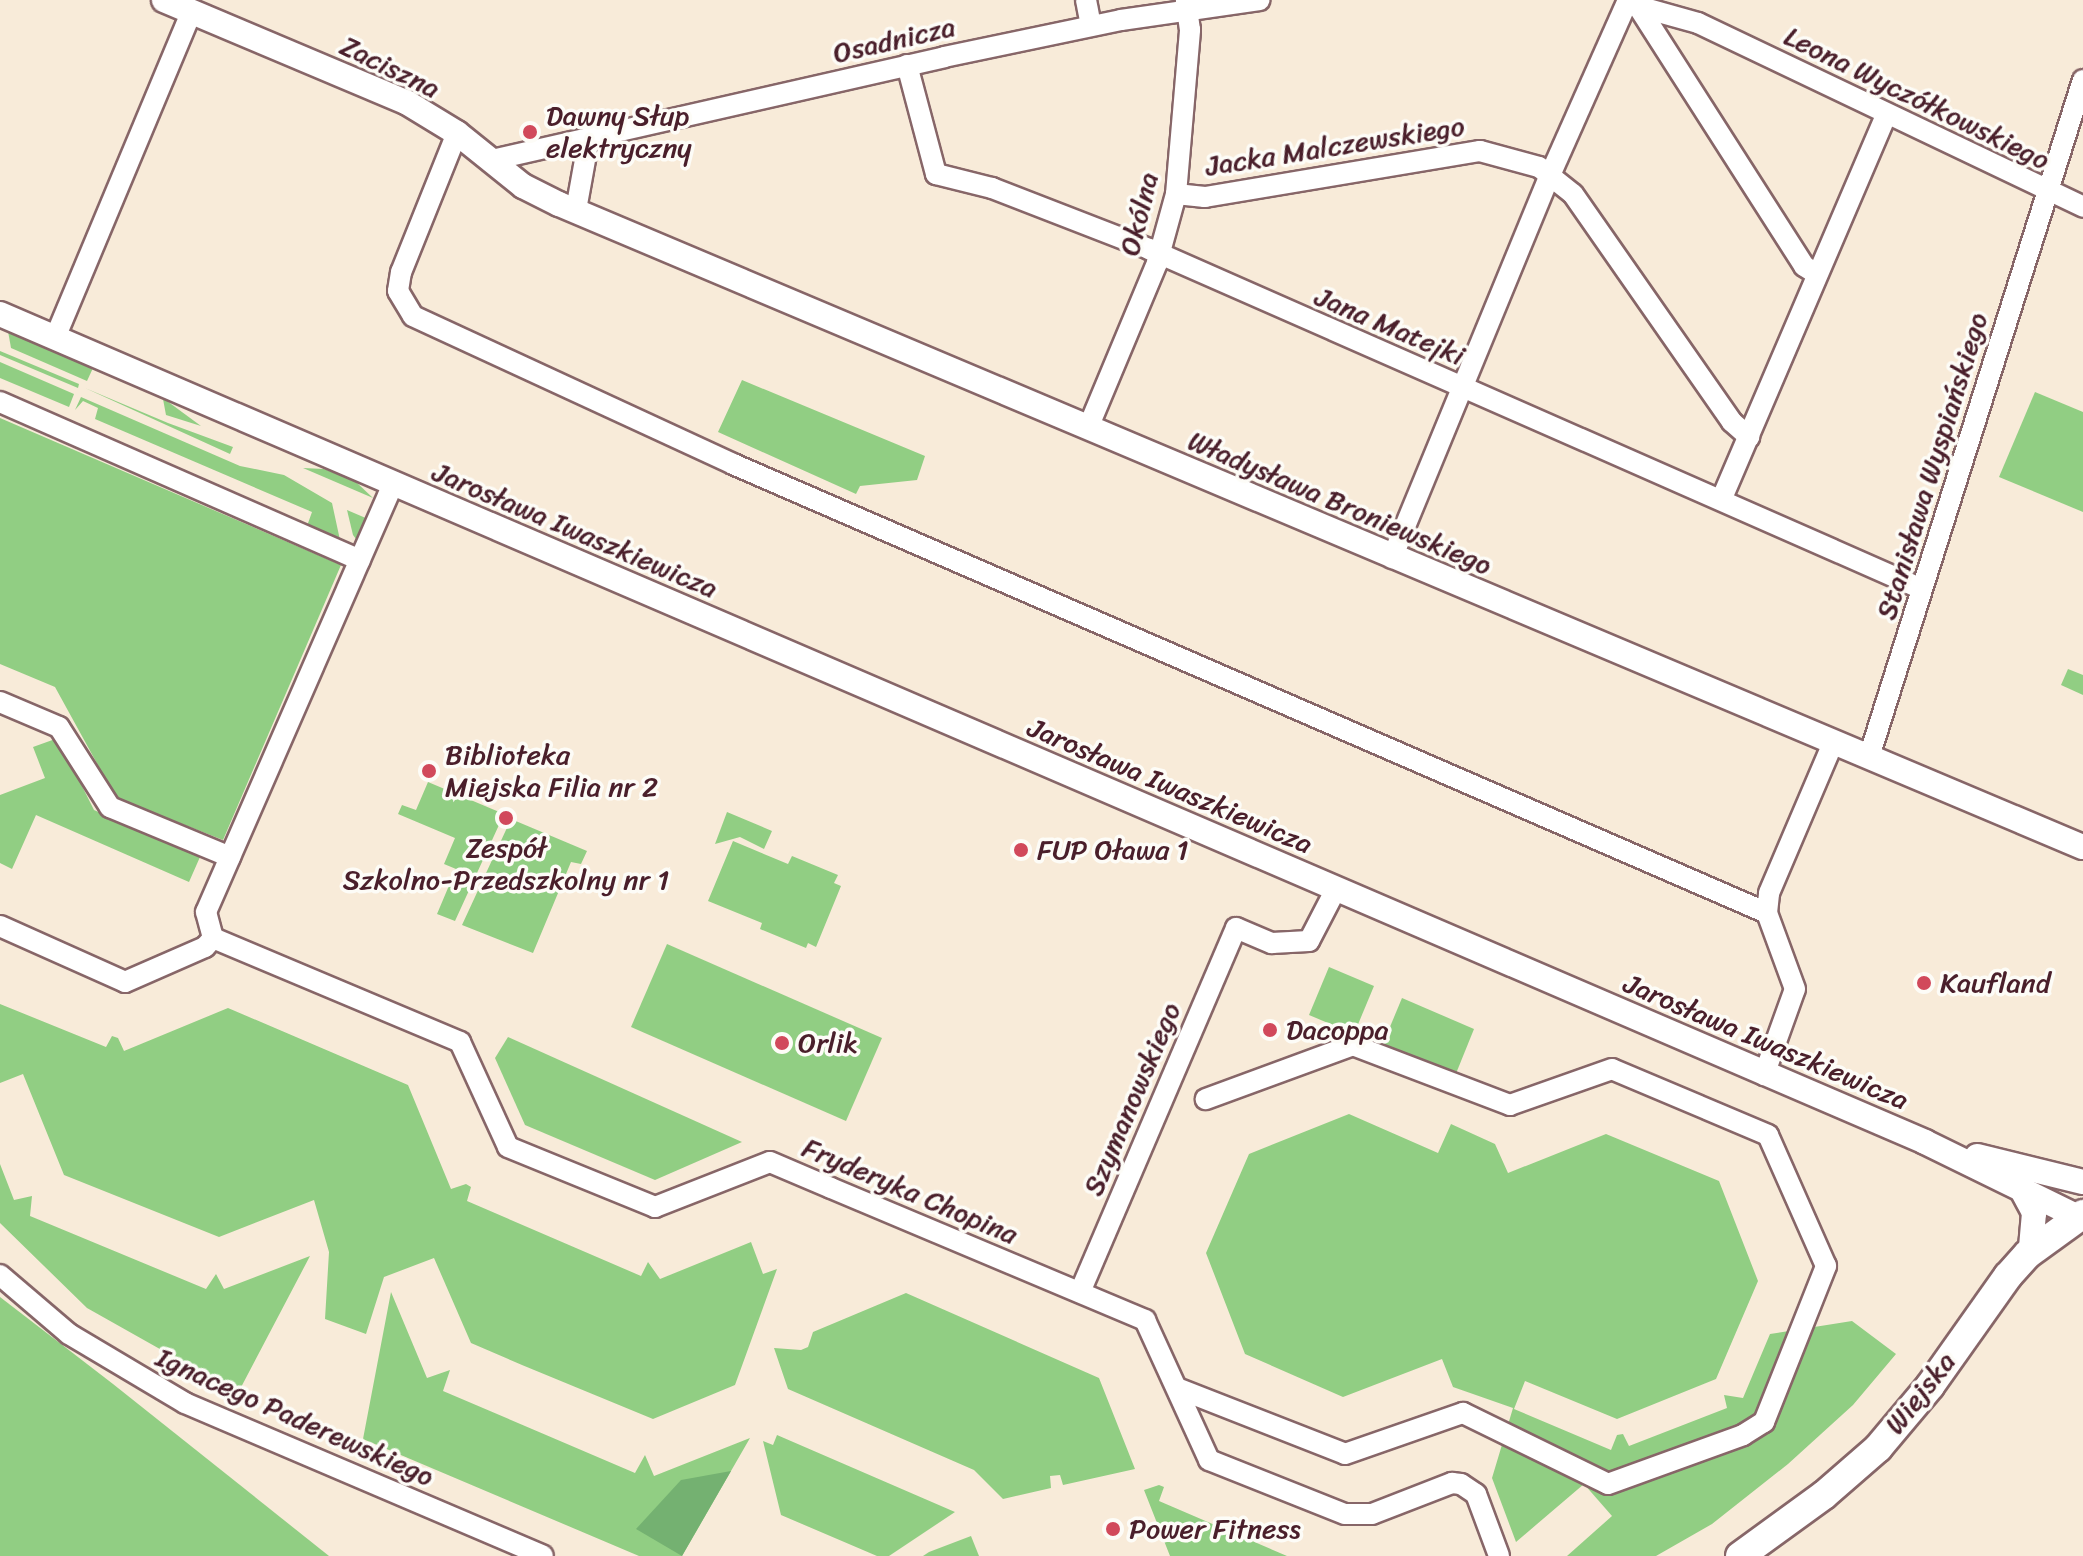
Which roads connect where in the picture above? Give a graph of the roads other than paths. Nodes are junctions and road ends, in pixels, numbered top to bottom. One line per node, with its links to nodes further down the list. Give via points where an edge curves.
1 (164, 0): 6 (street, Zaciszna)
2 (1086, 0): 8 (street)
3 (1260, 0): 5 (street, Osadnicza)
4 (1633, 2): 7 (street, Leona Wyczółkowskiego); 9 (street); 16 (street)
5 (1187, 6): 8 (street, Osadnicza); 18 (street, Okólna)
6 (192, 11): 13 (street, Zaciszna, via 406,102); 24 (street)
7 (1683, 18): 9 (street, via 1666,30); 12 (street, Leona Wyczółkowskiego)
8 (1091, 26): 10 (street, Osadnicza)
9 (1664, 48): 22 (street, via 1804,266)
10 (907, 65): 14 (street, Osadnicza); 21 (street, Jana Matejki, via 936,174 992,188)
11 (2083, 80): 17 (street, Stanisława Wyspiańskiego)
12 (1885, 117): 17 (street, Leona Wyczółkowskiego); 22 (street)
13 (457, 133): 15 (street, Zaciszna); 40 (street, via 404,260 398,291 413,316 720,459)
14 (589, 138): 15 (street); 20 (street)
15 (492, 160): 20 (street, Władysława Broniewskiego, via 523,186)
16 (1551, 173): 18 (street, Jacka Malczewskiego, via 1480,151 1205,197); 25 (street); 28 (street, Jacka Malczewskiego, via 1573,194 1732,422)
17 (2047, 191): 19 (street, Leona Wyczółkowskiego); 33 (street, Stanisława Wyspiańskiego)
18 (1176, 194): 21 (street, Okólna)
19 (2083, 207)
20 (576, 210): 27 (street, Władysława Broniewskiego)
21 (1160, 256): 25 (street, Jana Matejki); 27 (street, Okólna)
22 (1817, 274): 28 (street)
23 (0, 314): 24 (street, Jarosława Iwaszkiewicza)
24 (55, 338): 29 (street, Jarosława Iwaszkiewicza)
25 (1463, 387): 30 (street, Jana Matejki); 31 (street)
26 (0, 402): 32 (street)
27 (1088, 428): 31 (street, Władysława Broniewskiego)
28 (1749, 437): 30 (street)
29 (393, 483): 32 (street, Jarosława Iwaszkiewicza); 39 (street, Jarosława Iwaszkiewicza)
30 (1722, 498): 33 (street, Jana Matejki)
31 (1392, 558): 35 (street, Władysława Broniewskiego)
32 (360, 560): 38 (street, Jarosława Iwaszkiewicza)
33 (1922, 589): 36 (street, Stanisława Wyspiańskiego)
34 (0, 702): 38 (street, via 59,727 110,807)
35 (1833, 743): 36 (street, Władysława Broniewskiego); 40 (street, via 1775,874)
36 (1869, 757): 37 (street, Władysława Broniewskiego)
37 (2083, 847)
38 (230, 857): 42 (street, Jarosława Iwaszkiewicza, via 206,912)
39 (1336, 889): 43 (street, Jarosława Iwaszkiewicza); 52 (street, Szymanowskiego, via 1309,941 1272,943 1236,928)
40 (1767, 913): 43 (street, via 1795,989)
41 (0, 926): 42 (street, via 125,982 205,947)
42 (213, 938): 52 (street, Fryderyka Chopina, via 460,1042 508,1147 655,1207 770,1162)
43 (1764, 1075): 45 (street, Jarosława Iwaszkiewicza)
44 (1206, 1099): 53 (street, via 1353,1045 1510,1105 1612,1069 1768,1135 1826,1266 1764,1422 1743,1435 1608,1484 1463,1413 1345,1454)
45 (1925, 1142): 46 (street, Jarosława Iwaszkiewicza); 48 (street, Jarosława Iwaszkiewicza)
46 (2058, 1177): 47 (street, Jarosława Iwaszkiewicza); 49 (street, via 2077,1196)
47 (2083, 1182)
48 (2022, 1190): 49 (street, Jarosława Iwaszkiewicza); 50 (street, via 2034,1213)
49 (2081, 1215): 50 (main road, Wiejska)
50 (2031, 1251): 56 (main road, Wiejska, via 1991,1295 1930,1386 1878,1448)
51 (0, 1275): 54 (street, Ignacego Paderewskiego, via 69,1334 185,1403)
52 (1080, 1292): 53 (street, Fryderyka Chopina, via 1145,1320)
53 (1177, 1388): 55 (street, Fryderyka Chopina, via 1209,1460 1345,1514 1372,1514 1452,1483 1476,1494)
54 (543, 1556)
55 (1499, 1556)
56 (1740, 1556)

